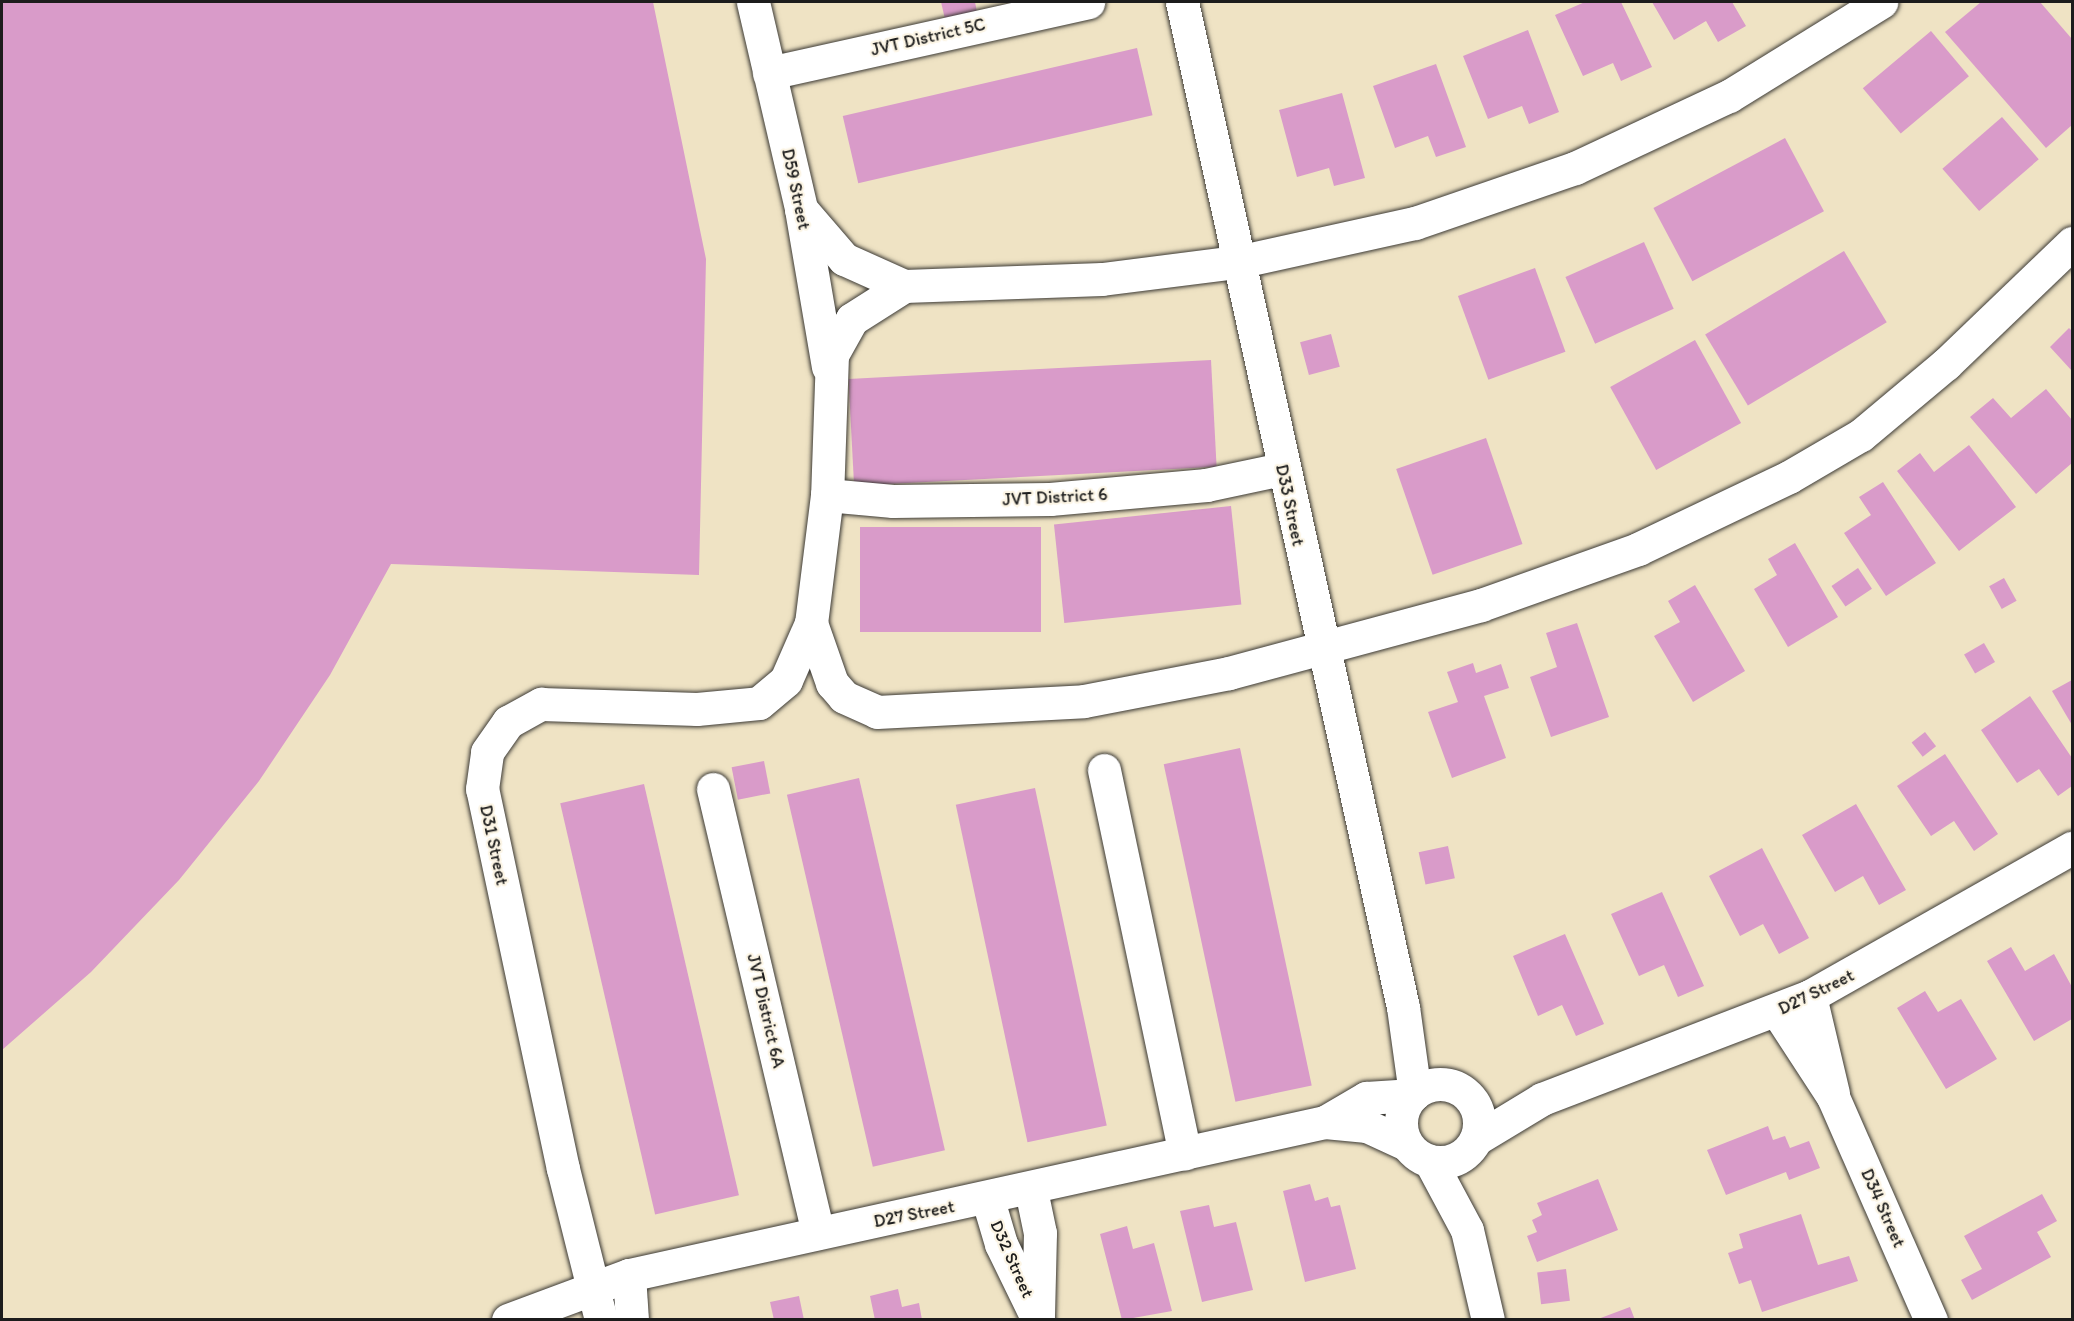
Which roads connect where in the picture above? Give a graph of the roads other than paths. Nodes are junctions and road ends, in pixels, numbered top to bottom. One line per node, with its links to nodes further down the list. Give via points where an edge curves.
1 (753, 2): 5 (street, D59 Street)
2 (1088, 2): 5 (street, JVT District 5C)
3 (1182, 2): 8 (street, D33 Street)
4 (1881, 2): 8 (street, via 1729,96 1575,168 1415,223)
5 (769, 73): 6 (street, D59 Street)
6 (801, 209): 9 (street, via 844,259); 10 (street, D59 Street)
7 (2073, 243): 14 (street, via 1946,364 1861,435 1789,477 1649,544 1560,579)
8 (1237, 262): 9 (street, via 1102,279); 11 (street, D33 Street)
9 (904, 286): 10 (street, via 852,319 839,336)
10 (830, 378): 12 (street)
11 (1282, 469): 12 (street, JVT District 6, via 1206,485 1050,499 893,501); 14 (street, D33 Street)
12 (827, 495): 13 (street)
13 (811, 623): 14 (street, via 832,683 844,697 877,712 1084,701); 34 (street, D31 Street, via 786,680 759,703 697,709 541,704 508,722 487,752 482,789)
14 (1322, 650): 19 (street, D33 Street)
15 (1104, 770): 28 (street)
16 (713, 789): 32 (street, JVT District 6A)
17 (2073, 848): 18 (street, D27 Street)
18 (1810, 996): 20 (street, D27 Street); 23 (street, D34 Street)
19 (1403, 1007): 21 (street, D33 Street); 22 (street, D33 Street)
20 (1777, 1011): 23 (street, D34 Street); 24 (street, D27 Street)
21 (1455, 1087): 22 (street, via 1426,1087); 24 (street, D27 Street); 26 (street, via 1478,1111)
22 (1414, 1094): 25 (street, D27 Street, via 1366,1098); 27 (street, via 1401,1123)
23 (1833, 1097): 40 (street, D34 Street)
24 (1542, 1099): 26 (street, D27 Street)
25 (1325, 1122): 27 (street, D27 Street, via 1367,1126); 28 (street, D27 Street)
26 (1476, 1141): 27 (street, via 1461,1157); 31 (street)
27 (1418, 1152): 31 (street)
28 (1185, 1154): 29 (street, D27 Street)
29 (1031, 1190): 30 (street, D27 Street); 35 (street, D32 Street, via 1040,1233)
30 (988, 1200): 32 (street, D27 Street); 35 (street, D32 Street, via 1001,1244)
31 (1467, 1230): 39 (street)
32 (818, 1233): 33 (street, D27 Street)
33 (629, 1275): 34 (street, D27 Street); 38 (street)
34 (592, 1285): 36 (street, D27 Street); 37 (street, D31 Street)
35 (1038, 1319)
36 (508, 1320)
37 (602, 1320)
38 (632, 1320)
39 (1488, 1320)
40 (1931, 1320)

